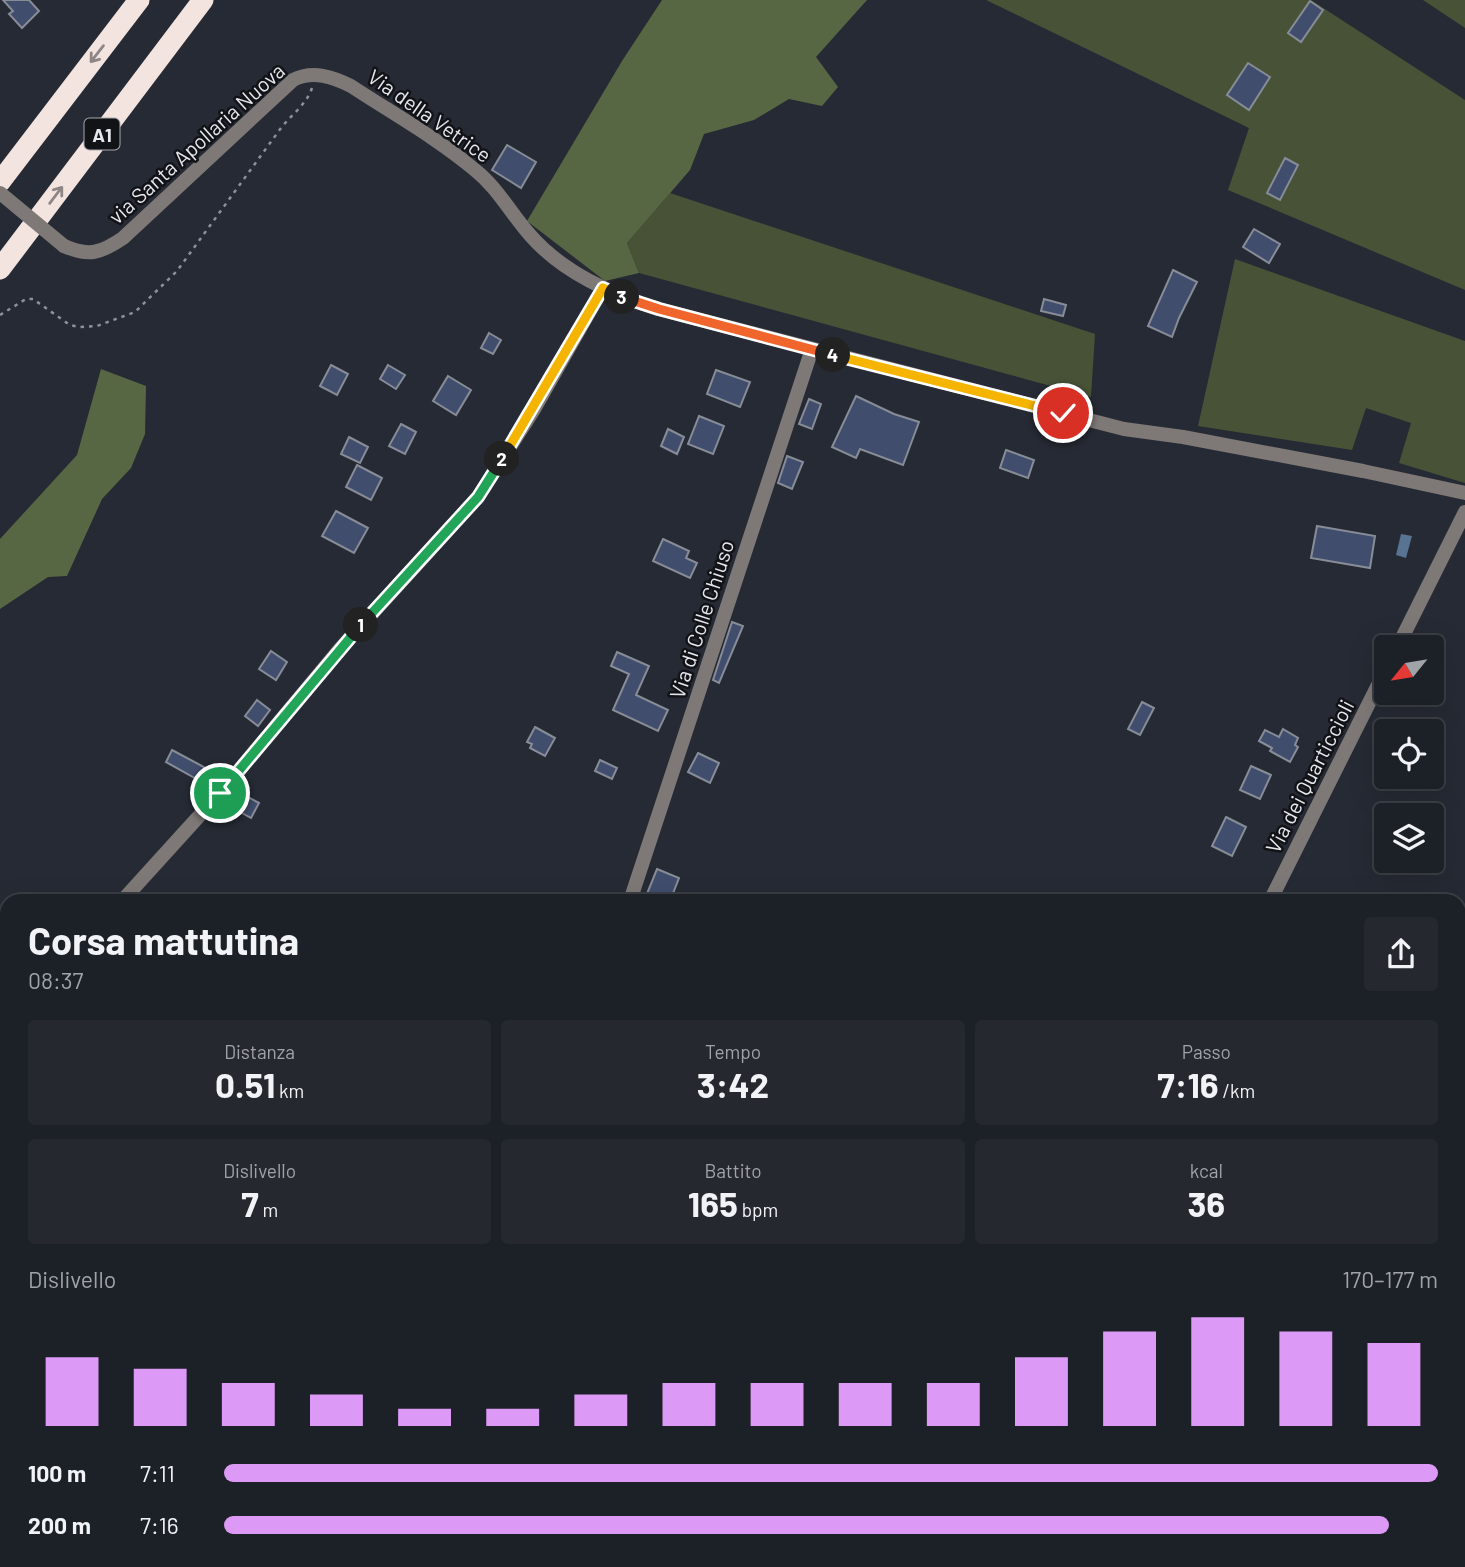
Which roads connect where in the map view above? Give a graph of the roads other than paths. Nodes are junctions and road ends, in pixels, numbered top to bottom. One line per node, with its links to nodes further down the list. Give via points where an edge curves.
1 (139, 0): 4 (highway, A1, one-way to 4)
2 (204, 0): 6 (highway, A1, one-way to 2)
3 (317, 75): 5 (street, via Santa Apollaria Nuova, bridge, via 293,80 124,238 94,253 64,246); 7 (street, Via della Vetrice, via 351,86 475,170 540,246)
4 (0, 183)
5 (0, 193)
6 (0, 268)
7 (603, 288): 8 (street, Via della Vetrice, via 659,309); 13 (street, via 478,497)
8 (812, 349): 9 (street, Via della Vetrice, via 1124,429); 14 (street, Via di Colle Chiuso)
9 (1465, 493)
10 (1465, 512): 11 (street)
11 (1403, 635)
12 (1374, 693): 15 (street, Via dei Quarticcioli)
13 (128, 894)
14 (632, 894)
15 (1274, 894)

